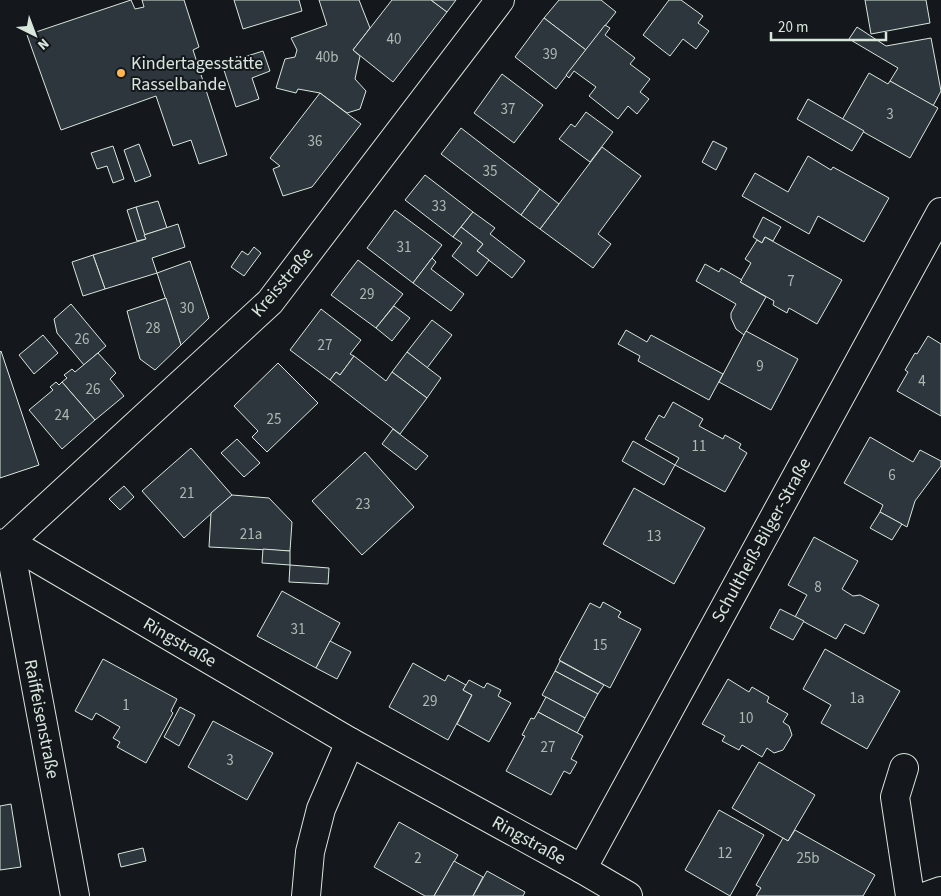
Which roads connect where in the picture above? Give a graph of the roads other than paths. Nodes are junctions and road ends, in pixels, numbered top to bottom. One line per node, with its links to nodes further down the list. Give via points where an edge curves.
1 (500, 0): 3 (street, Kreisstraße, via 270,302)
2 (941, 212): 6 (street, Schultheiß-Bilger-Straße)
3 (5, 543): 4 (street, Ringstraße); 8 (street, Raiffeisenstraße)
4 (350, 742): 6 (street, Ringstraße); 9 (street, via 321,809 310,852)
5 (904, 768): 11 (street, via 895,798)
6 (582, 869): 10 (street, Ringstraße)
7 (941, 891): 12 (street)
8 (75, 896)
9 (306, 896)
10 (628, 896)
11 (910, 896)
12 (927, 896)

